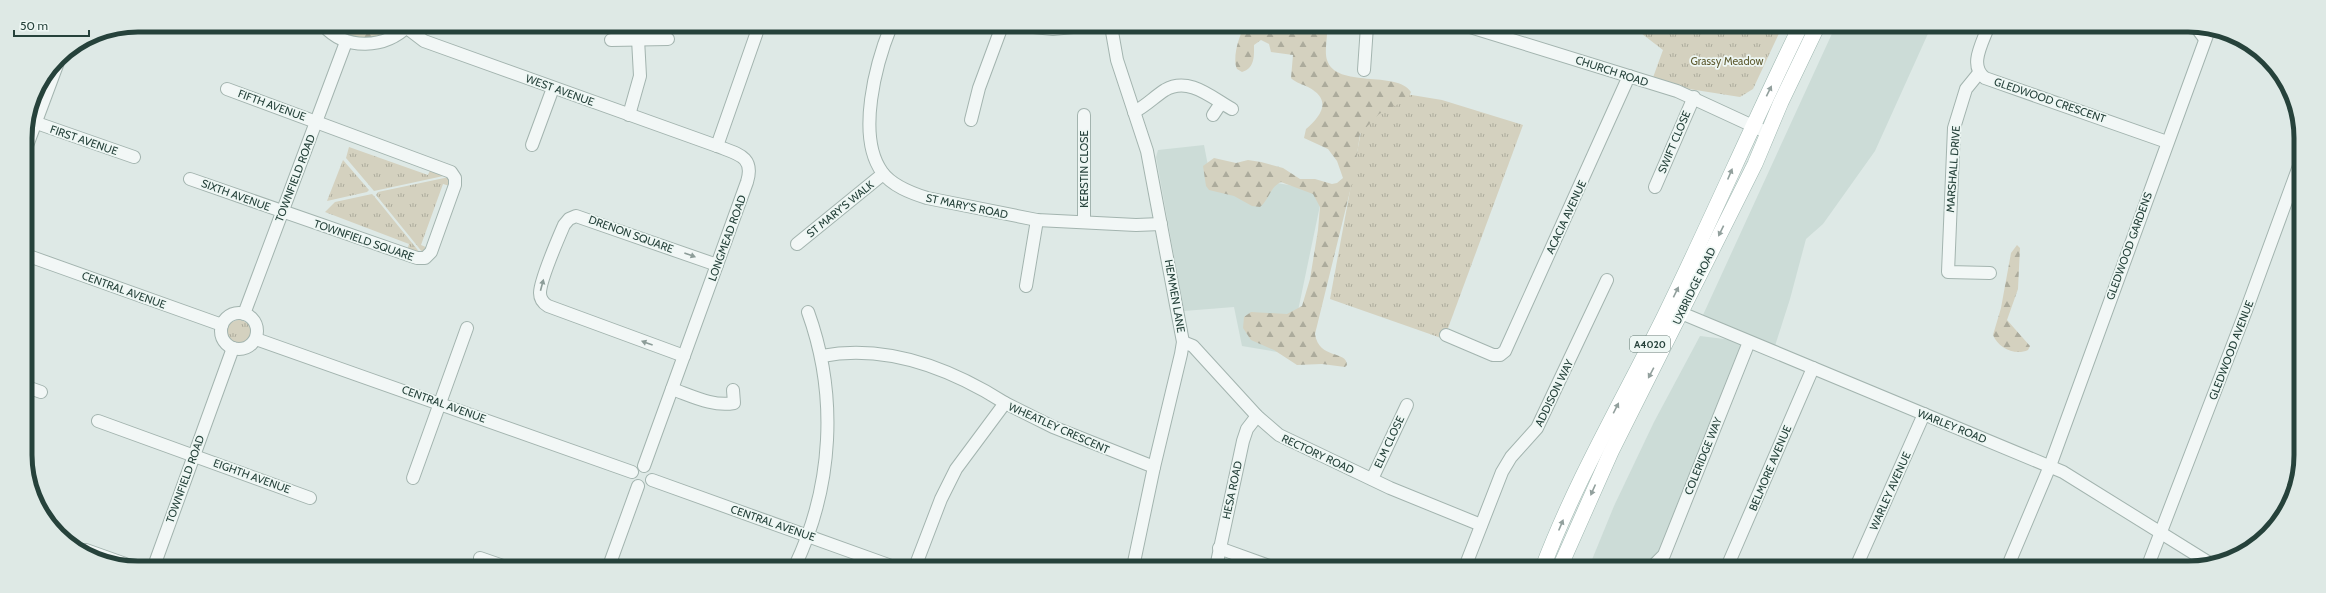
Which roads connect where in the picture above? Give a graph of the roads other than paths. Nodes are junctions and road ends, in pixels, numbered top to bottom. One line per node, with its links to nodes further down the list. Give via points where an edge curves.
1 (332, 32): 19 (street)
2 (401, 32): 19 (street, via 381,42)
3 (414, 32): 24 (street, WEST AVENUE, via 424,41)
4 (757, 32): 41 (street)
5 (890, 32): 43 (street, via 875,72 871,103 872,141)
6 (1000, 32): 34 (street, via 979,88)
7 (1112, 32): 29 (street, HEMMEN LANE, via 1115,52)
8 (1367, 32): 20 (street)
9 (1486, 32): 22 (street, CHURCH ROAD)
10 (1798, 32): 37 (main road, UXBRIDGE ROAD / A4020, one-way to 10)
11 (1815, 32): 38 (main road, UXBRIDGE ROAD / A4020)
12 (1986, 32): 21 (street, via 1977,58)
13 (2200, 33): 17 (street)
14 (2207, 34): 17 (street, GLEDWOOD GARDENS)
15 (638, 39): 16 (street); 18 (street); 30 (street, via 640,76)
16 (668, 39)
17 (2205, 39): 39 (street, GLEDWOOD GARDENS)
18 (611, 40)
19 (346, 42): 35 (street, TOWNFIELD ROAD)
20 (1364, 70)
21 (1980, 73): 39 (street, GLEDWOOD CRESCENT, via 1985,78); 54 (street, MARSHALL DRIVE, via 1966,89 1954,128 1948,272)
22 (1629, 76): 26 (street, CHURCH ROAD); 62 (street, ACACIA AVENUE, via 1505,351 1500,355 1493,355)
23 (51, 77): 33 (street)
24 (553, 88): 30 (street, WEST AVENUE); 40 (street)
25 (227, 89): 35 (street, FIFTH AVENUE)
26 (1694, 97): 37 (street, CHURCH ROAD); 46 (street, SWIFT CLOSE)
27 (1221, 103): 28 (street); 29 (street, via 1192,87 1176,86 1164,91); 32 (street)
28 (1232, 109)
29 (1134, 112): 50 (street, HEMMEN LANE, via 1147,151)
30 (630, 115): 41 (street, WEST AVENUE)
31 (1084, 115): 49 (street, KERSTIN CLOSE)
32 (1213, 115)
33 (34, 118)
34 (971, 120)
35 (317, 121): 47 (street, TOWNFIELD ROAD); 47 (street, TOWNFIELD SQUARE, via 454,174 455,186 431,252 425,258 417,258)
36 (33, 122): 42 (street, FIRST AVENUE)
37 (1752, 126): 38 (street, CHURCH ROAD); 106 (main road, UXBRIDGE ROAD / A4020, one-way to 37, via 1599,442 1694,256)
38 (1768, 133): 58 (main road, UXBRIDGE ROAD / A4020, one-way to 58)
39 (2167, 142): 82 (street, GLEDWOOD GARDENS)
40 (532, 145)
41 (717, 146): 53 (street, LONGMEAD ROAD, via 745,158 750,171)
42 (134, 157)
43 (883, 174): 48 (street, ST MARY'S ROAD, via 901,187 927,198); 51 (street, ST MARY'S WALK)
44 (190, 179): 47 (street, SIXTH AVENUE)
45 (2294, 179): 91 (street, GLEDWOOD AVENUE)
46 (1655, 187)
47 (282, 212): 59 (street, TOWNFIELD ROAD)
48 (1037, 220): 49 (street, ST MARY'S ROAD); 56 (street)
49 (1084, 222): 50 (street, ST MARY'S ROAD)
50 (1161, 224): 64 (street, HEMMEN LANE)
51 (797, 244)
52 (32, 257): 60 (street, CENTRAL AVENUE)
53 (717, 265): 67 (street, LONGMEAD ROAD); 67 (street, DRENON SQUARE, one-way to 53, via 548,306 540,295 543,282 564,225 576,216)
54 (1990, 273)
55 (1607, 280): 90 (street, ADDISON WAY, via 1537,428 1511,457 1502,472)
56 (1026, 286)
57 (808, 312): 68 (street)
58 (1681, 313): 65 (street, WARLEY ROAD); 108 (main road, UXBRIDGE ROAD / A4020, one-way to 108, via 1611,452)
59 (244, 314): 60 (street, via 231,315); 63 (street, via 256,324)
60 (222, 325): 66 (street, via 223,339)
61 (467, 328): 74 (street)
62 (1446, 335)
63 (256, 339): 66 (street, via 247,348); 74 (street, CENTRAL AVENUE)
64 (1183, 342): 78 (street, RECTORY ROAD, via 1193,346); 83 (street, HEMMEN LANE)
65 (1749, 342): 69 (street, WARLEY ROAD); 109 (street, COLERIDGE WAY, via 1664,555)
66 (232, 348): 80 (street, TOWNFIELD ROAD)
67 (684, 356): 71 (street, LONGMEAD ROAD)
68 (822, 356): 75 (street, via 861,353 903,359 947,372); 92 (street, via 827,391 828,445 821,485)
69 (1813, 368): 77 (street, WARLEY ROAD); 110 (street, BELMORE AVENUE)
70 (32, 389): 73 (street)
71 (672, 389): 72 (street, via 723,404 734,403); 81 (street, LONGMEAD ROAD)
72 (733, 390)
73 (42, 392)
74 (440, 402): 84 (street, CENTRAL AVENUE); 85 (street)
75 (1005, 404): 83 (street, WHEATLEY CRESCENT, via 1053,427); 101 (street, WHEATLEY CRESCENT, via 956,469)
76 (1406, 405): 86 (street, ELM CLOSE)
77 (1924, 414): 82 (street, WARLEY ROAD); 111 (street, WARLEY AVENUE)
78 (1257, 416): 86 (street, RECTORY ROAD, via 1283,438); 93 (street, HESA ROAD, via 1247,429 1243,441)
79 (98, 421): 80 (street, EIGHTH AVENUE)
80 (193, 455): 89 (street, EIGHTH AVENUE); 96 (street, TOWNFIELD ROAD)
81 (644, 466): 84 (street, via 638,466); 87 (street, via 651,471)
82 (2050, 466): 91 (street, WARLEY ROAD); 112 (street, GLEDWOOD GARDENS)
83 (1154, 467): 102 (street, HEMMEN LANE)
84 (632, 472): 88 (street, via 632,480)
85 (413, 478)
86 (1372, 479): 90 (street, RECTORY ROAD)
87 (652, 480): 88 (street, via 646,486); 92 (street, CENTRAL AVENUE)
88 (638, 486): 98 (street)
89 (310, 498)
90 (1481, 524): 105 (street, ADDISON WAY)
91 (2161, 533): 95 (street, WARLEY ROAD); 113 (street, GLEDWOOD AVENUE)
92 (807, 535): 99 (street); 100 (street, CENTRAL AVENUE)
93 (1219, 548): 103 (street, HESA ROAD); 104 (street)
94 (480, 558): 97 (street)
95 (2204, 560)
96 (156, 561)
97 (489, 561)
98 (611, 561)
99 (797, 561)
100 (880, 561)
101 (917, 561)
102 (1134, 561)
103 (1217, 561)
104 (1255, 561)
105 (1467, 561)
106 (1545, 561)
107 (1546, 561): 108 (main road, A4020, via 1554,551)
108 (1563, 561)
109 (1658, 561)
110 (1730, 561)
111 (1859, 561)
112 (2010, 561)
113 (2150, 561)

